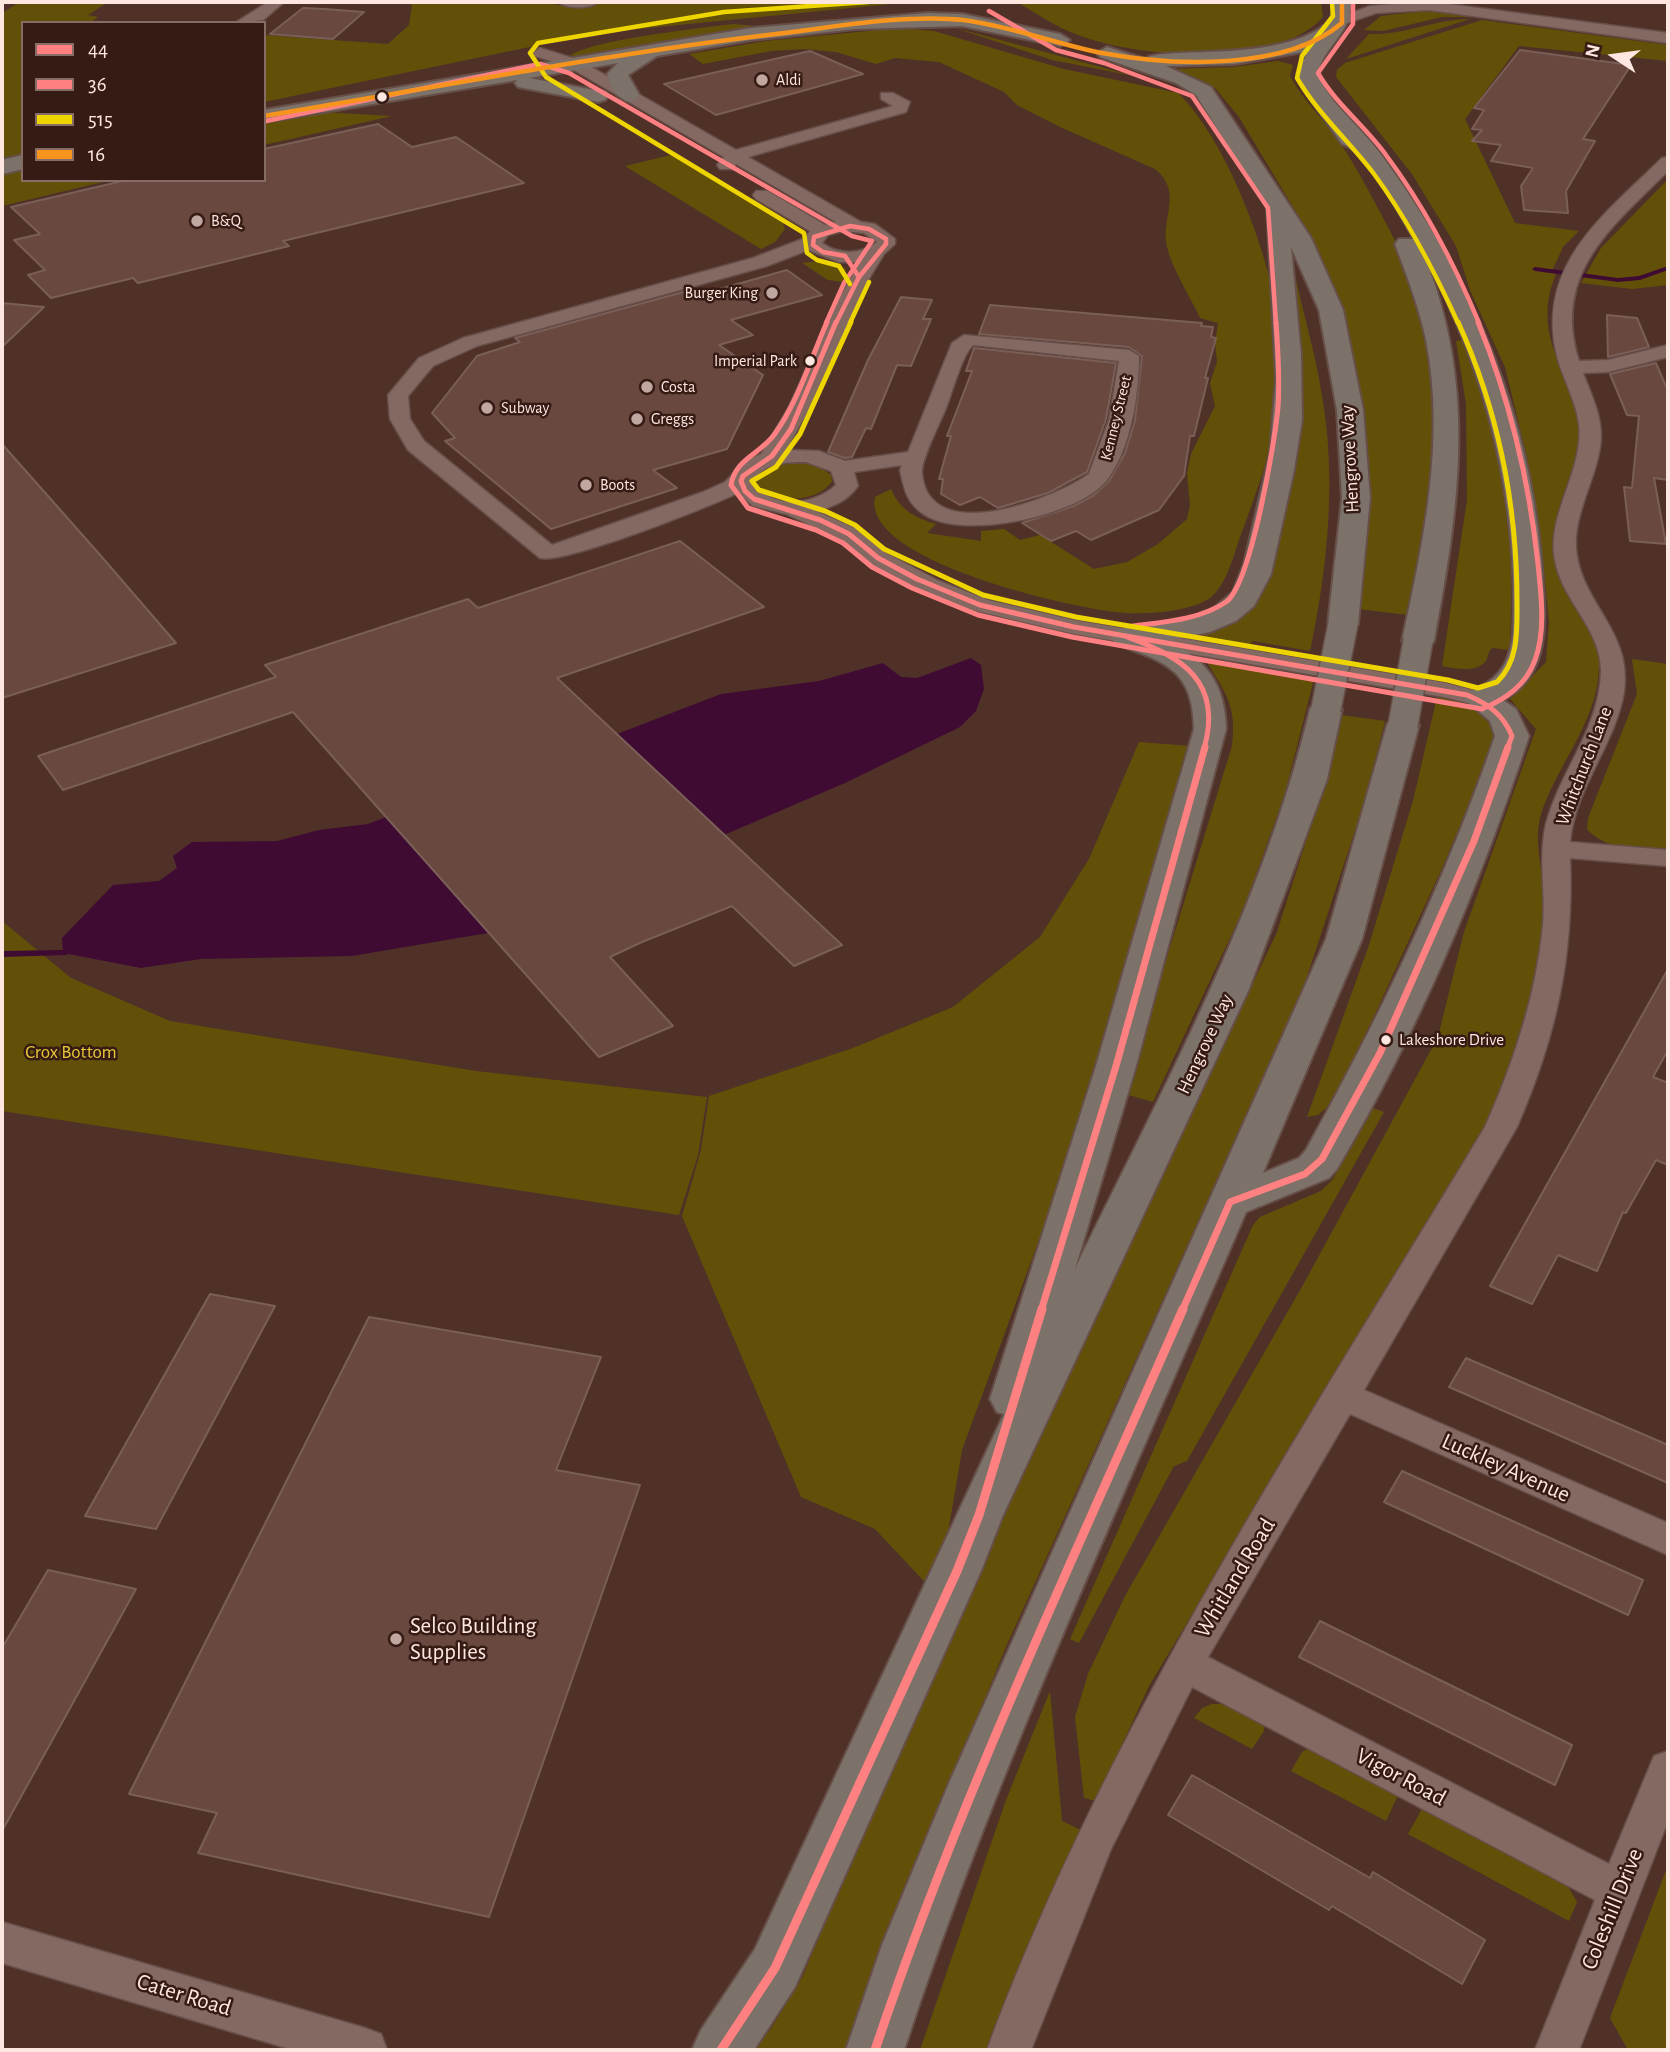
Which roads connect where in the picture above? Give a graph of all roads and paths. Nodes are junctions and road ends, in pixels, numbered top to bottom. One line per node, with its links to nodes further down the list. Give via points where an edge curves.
1 (277, 2): 9 (street)
2 (566, 2): 3 (street)
3 (591, 2)
4 (948, 2): 15 (highway, via 916,9 702,25)
5 (994, 2): 12 (highway)
6 (1402, 2): 7 (street)
7 (1451, 8): 8 (street); 11 (street)
8 (1343, 10): 10 (highway, via 1339,28)
9 (245, 21)
10 (1329, 35): 14 (highway, via 1283,51 1231,60 1173,61); 23 (highway, via 1307,74)
11 (1668, 38)
12 (1059, 40): 13 (highway, via 962,20 928,19 795,29); 14 (highway)
13 (667, 48): 16 (highway); 19 (highway, via 623,66 617,74 619,83)
14 (1107, 53): 29 (highway, Hengrove Way, via 1183,79 1204,91)
15 (546, 60): 16 (highway); 17 (highway); 18 (street); 21 (highway)
16 (573, 63): 19 (street)
17 (467, 82): 18 (highway, via 546,85); 22 (highway)
18 (597, 96): 28 (street)
19 (630, 96): 24 (street)
20 (887, 96): 24 (street, via 902,102 900,109)
21 (266, 113)
22 (266, 113)
23 (1338, 119): 48 (highway, via 1368,149 1443,268 1500,399 1527,533 1530,606 1521,670 1507,686); 52 (highway, bridge, via 1383,193 1419,268 1441,357 1448,422 1443,516 1403,725 1344,939)
24 (734, 156): 28 (street); 30 (street)
25 (21, 162): 27 (highway)
26 (1668, 162): 37 (street, Whitchurch Lane, via 1584,249 1571,271 1560,304)
27 (2, 166)
28 (722, 171): 31 (street)
29 (1278, 205): 47 (highway, via 1289,408 1278,478 1251,588 1234,609 1209,621); 54 (highway, Hengrove Way, bridge, via 1304,248 1331,310 1350,410 1356,498 1343,624 1326,709 1306,791 1230,989)
30 (857, 227): 31 (street); 32 (street, via 887,239)
31 (817, 236): 33 (street, via 818,250); 34 (street)
32 (877, 252): 33 (street); 35 (street)
33 (839, 256): 34 (street); 35 (street)
34 (760, 262): 45 (street, via 470,342 426,362 398,395 405,430 416,444 548,553)
35 (859, 278): 38 (street)
36 (1668, 351): 37 (street, via 1608,366)
37 (1570, 367): 49 (street, Whitchurch Lane, via 1591,437 1567,514 1567,563 1614,667 1607,713 1560,825)
38 (791, 429): 39 (street); 40 (street)
39 (803, 456): 40 (street); 42 (street, via 818,458)
40 (769, 459): 43 (street, via 748,469)
41 (913, 464): 41 (street, Kenney Street, via 910,487 918,500 959,519 999,519 1080,490 1102,472 1109,455 1129,356 965,340); 42 (street)
42 (843, 480): 44 (street, via 820,504); 46 (street, via 840,513)
43 (741, 481): 44 (street, via 754,499); 45 (street)
44 (779, 506): 45 (street, via 721,509); 46 (street)
45 (650, 522)
46 (849, 534): 47 (street, via 878,558 956,596 1040,620)
47 (1128, 637): 48 (street); 54 (highway, via 1174,655 1198,675 1211,706 1210,729 1115,1066)
48 (1480, 699): 52 (highway, via 1504,716 1512,736 1475,841 1380,1053 1314,1168)
49 (1558, 849): 50 (street); 51 (street, Whitchurch Lane, via 1553,966 1518,1090)
50 (1668, 858)
51 (1501, 1127): 53 (street, Whitland Road)
52 (1230, 1202): 64 (highway, via 976,1781 910,1945)
53 (1344, 1396): 55 (street, Luckley Avenue); 56 (street, Whitland Road)
54 (979, 1515): 63 (highway, Hengrove Way, via 775,1968)
55 (1668, 1540)
56 (1184, 1663): 59 (street, Vigor Road); 65 (street, Whitland Road, via 1093,1843)
57 (1668, 1769): 58 (street, Coleshill Drive)
58 (1660, 1815): 59 (street, Coleshill Drive)
59 (1619, 1891): 61 (street, Coleshill Drive)
60 (2, 1942): 62 (street, Cater Road)
61 (1563, 2048)
62 (365, 2050)
63 (721, 2050)
64 (875, 2050)
65 (1009, 2050)

